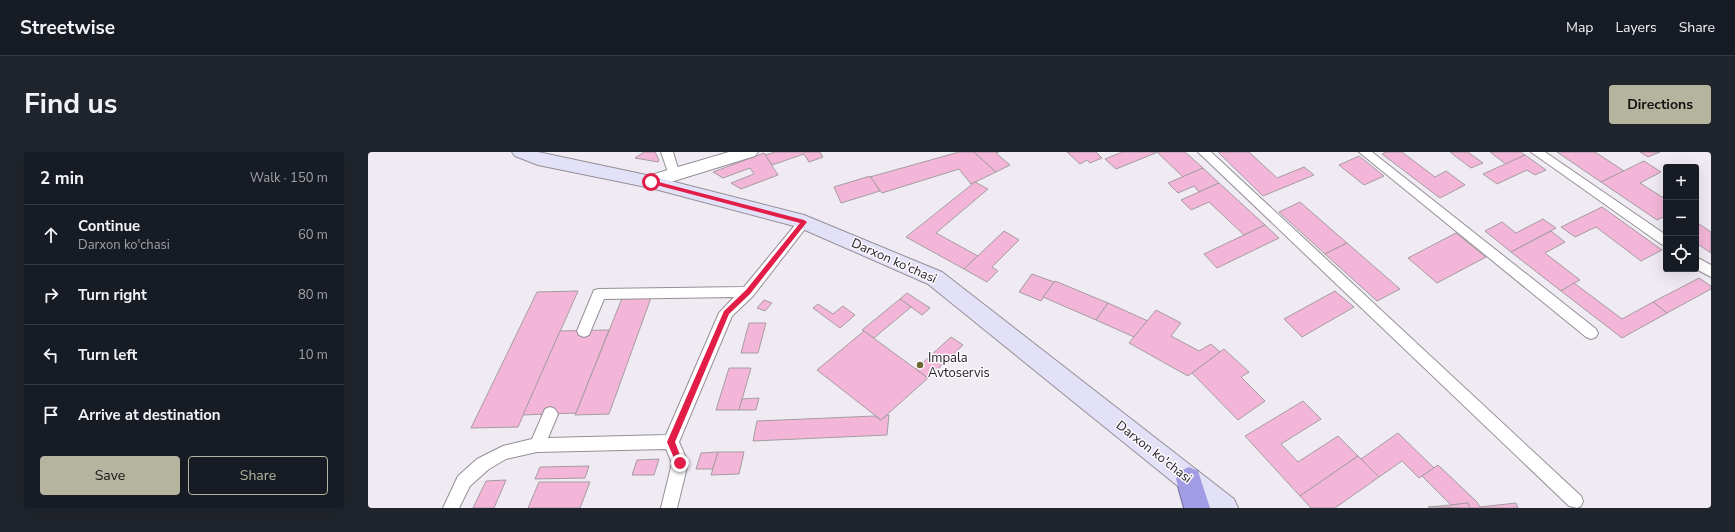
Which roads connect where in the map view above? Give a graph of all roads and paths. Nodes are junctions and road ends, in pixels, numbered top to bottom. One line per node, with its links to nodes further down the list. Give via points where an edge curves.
1 (521, 152): 8 (main road, Darxon ko'chasi, via 538,158)
2 (667, 152): 7 (lane)
3 (749, 152): 7 (street)
4 (1204, 152): 20 (lane)
5 (1365, 152): 15 (lane)
6 (1537, 152): 10 (lane)
7 (674, 175): 8 (street)
8 (651, 182): 9 (main road, Darxon ko'chasi)
9 (804, 222): 13 (lane); 19 (main road, Darxon ko'chasi, via 935,278)
10 (1663, 239)
11 (1699, 264): 12 (lane)
12 (1711, 272)
13 (748, 292): 14 (lane, via 600,294); 17 (lane, via 726,313)
14 (584, 331)
15 (1591, 333)
16 (550, 414): 18 (lane)
17 (671, 442): 18 (lane); 22 (lane, via 680,463)
18 (537, 445): 21 (lane, via 503,453 483,464 464,480)
19 (1189, 479): 23 (highway); 24 (main road, Darxon ko'chasi)
20 (1575, 501)
21 (451, 508)
22 (669, 508)
23 (1197, 508)
24 (1225, 508)

